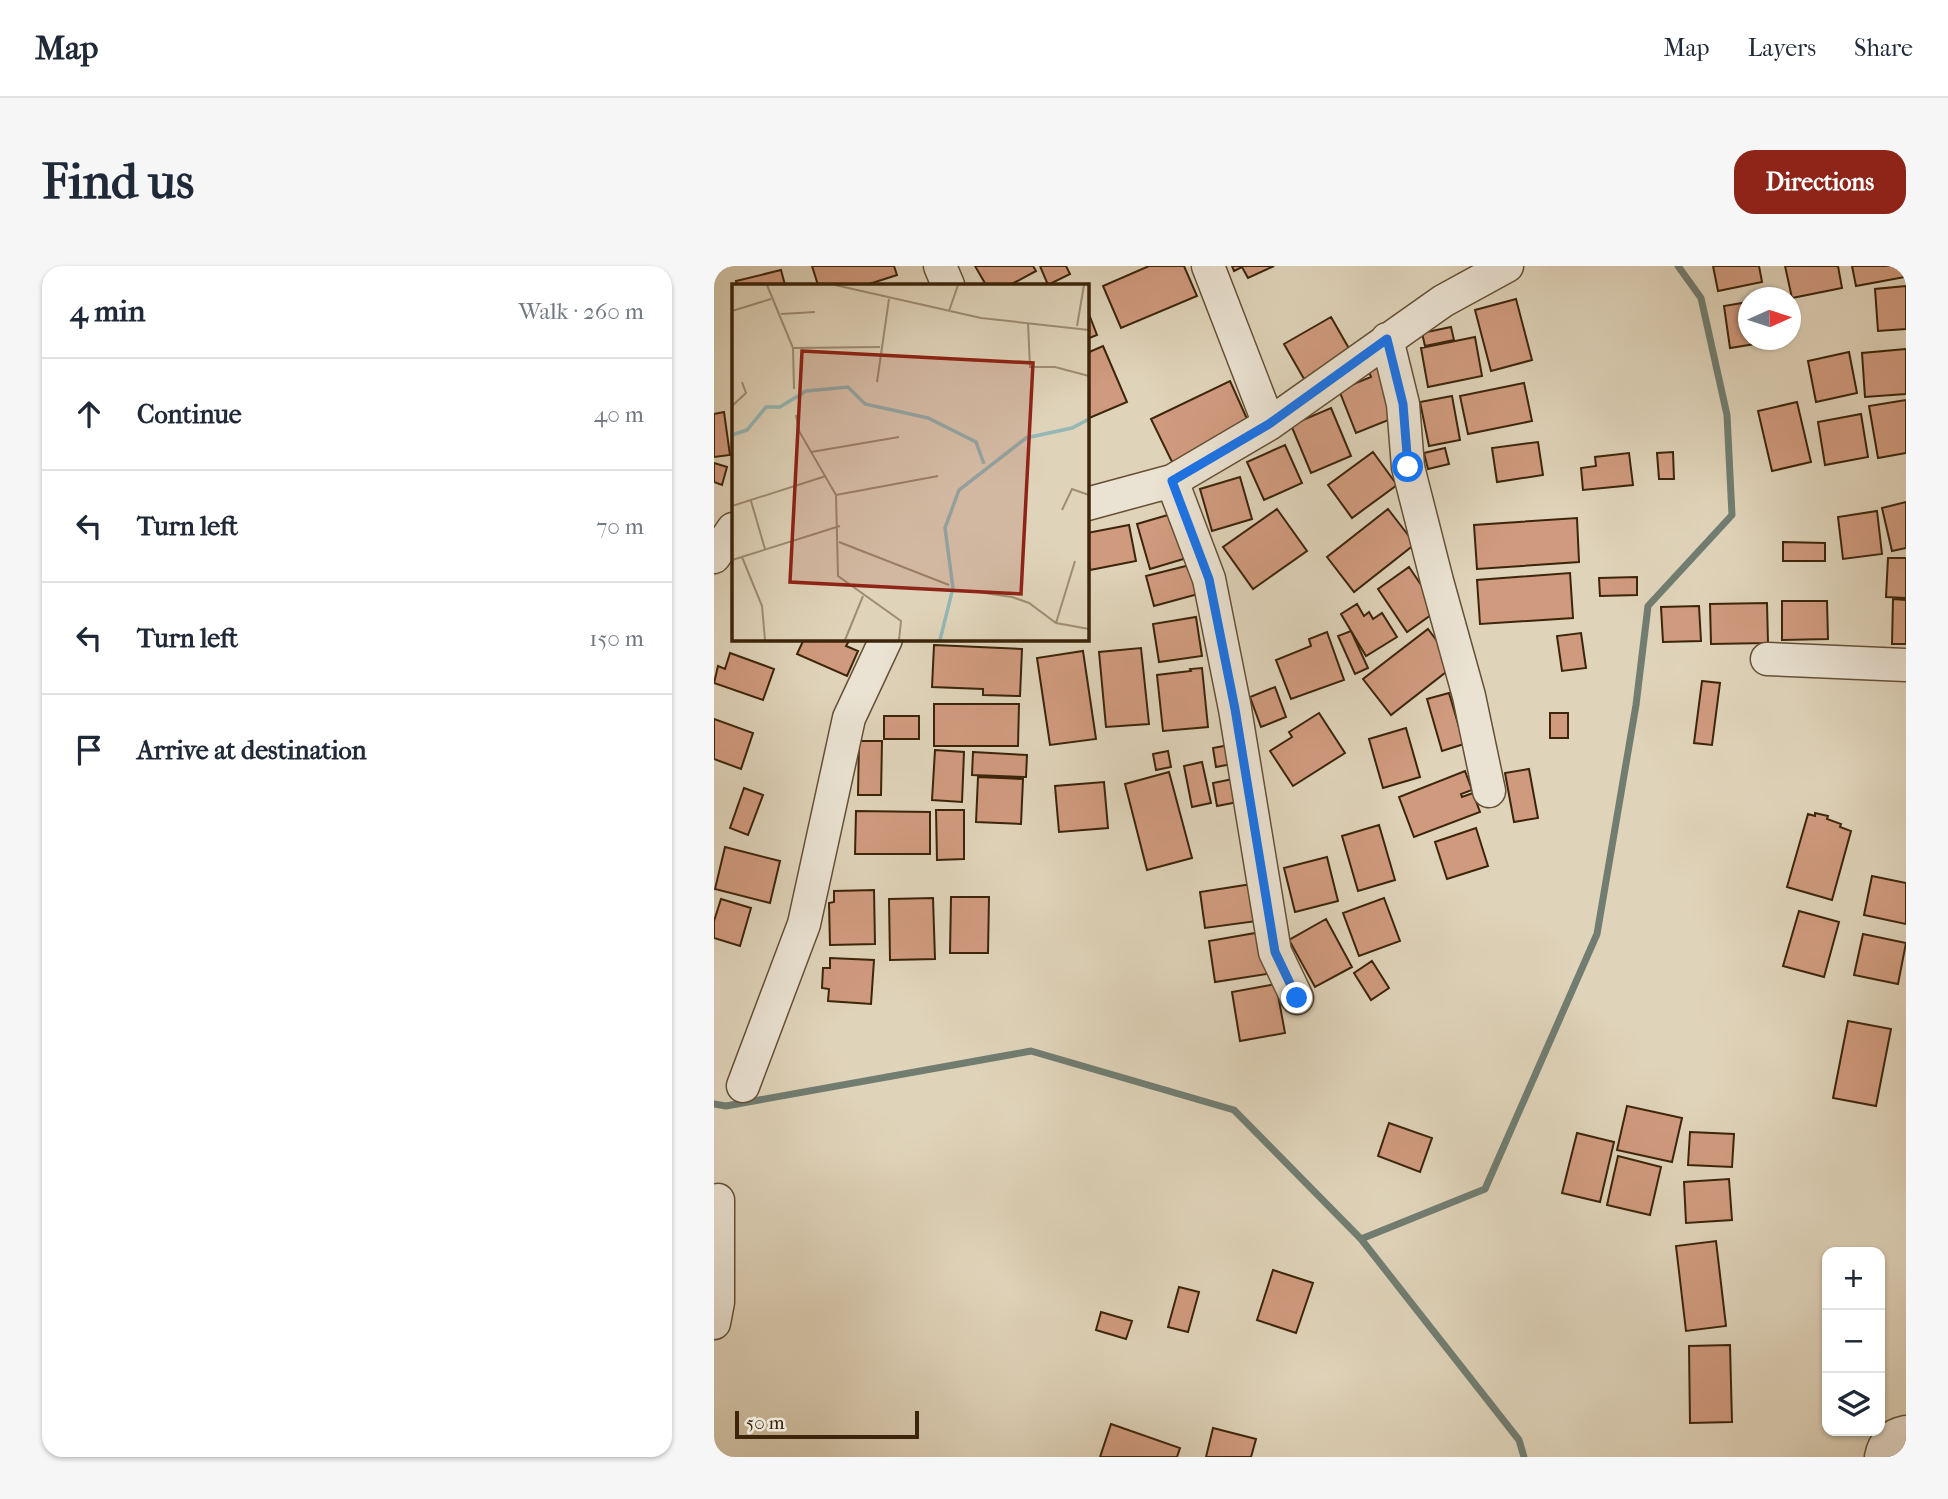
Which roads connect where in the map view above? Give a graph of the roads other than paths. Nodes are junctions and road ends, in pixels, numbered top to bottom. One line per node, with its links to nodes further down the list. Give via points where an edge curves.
1 (940, 266): 4 (street)
2 (1208, 266): 6 (street)
3 (1507, 266): 5 (street)
4 (948, 284)
5 (1387, 339): 6 (street); 14 (street, via 1403,404 1408,467 1469,696)
6 (1269, 424): 7 (street)
7 (1172, 481): 8 (street); 15 (street, via 1209,579 1275,952)
8 (1088, 505)
9 (732, 530): 10 (street)
10 (714, 557)
11 (886, 640): 16 (street, via 849,718 804,924)
12 (1767, 659): 13 (street)
13 (1906, 665)
14 (1489, 791)
15 (1297, 998)
16 (743, 1086)
17 (718, 1200): 18 (street)
18 (714, 1323)
19 (1906, 1432): 20 (street, via 1894,1435 1883,1446)
20 (1881, 1457)

